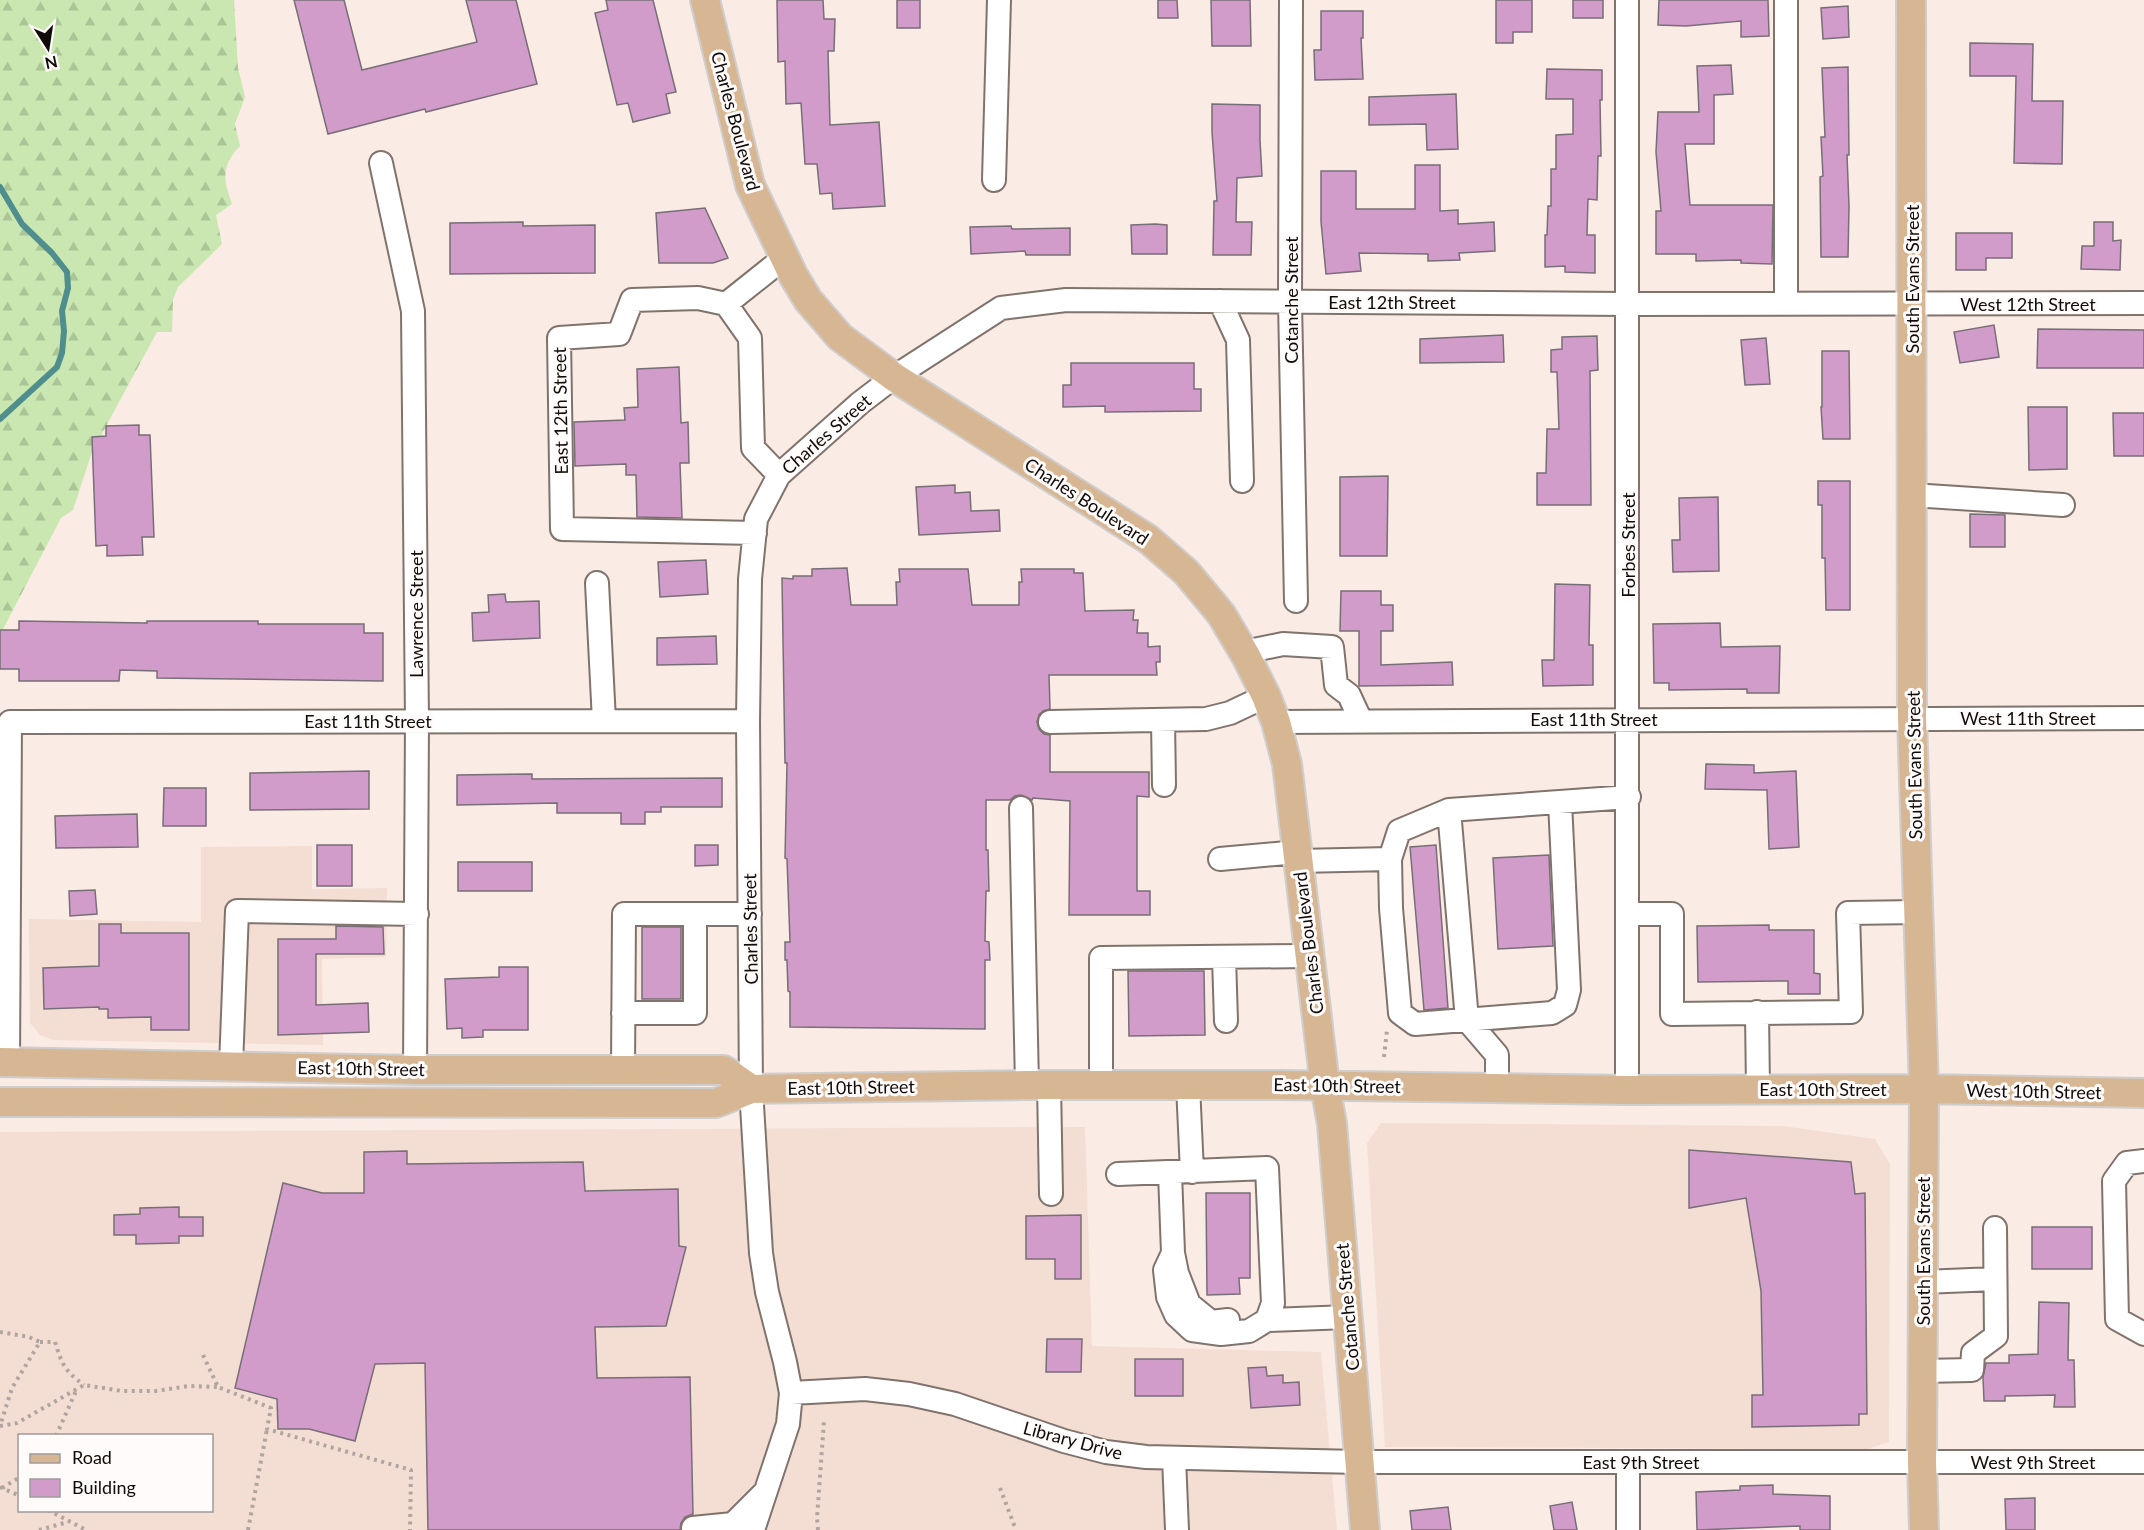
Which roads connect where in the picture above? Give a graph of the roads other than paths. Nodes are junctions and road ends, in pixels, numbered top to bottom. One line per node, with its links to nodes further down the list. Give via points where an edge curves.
1 (705, 0): 9 (main road, Charles Boulevard, via 750,185)
2 (999, 0): 8 (street)
3 (1291, 0): 11 (street, Cotanche Street)
4 (1627, 0): 15 (street, Forbes Street)
5 (1786, 0): 12 (street)
6 (1911, 0): 16 (main road, South Evans Street)
7 (381, 163): 31 (street, Lawrence Street, via 413,311)
8 (994, 180)
9 (785, 257): 14 (street); 17 (main road, Charles Boulevard, via 821,317 840,337)
10 (1220, 301): 11 (street, East 12th Street); 17 (street, East 12th Street, via 1066,300 1001,308); 19 (street, via 1238,340)
11 (1290, 302): 15 (street, East 12th Street); 24 (street, Cotanche Street)
12 (1786, 303): 15 (street, East 12th Street); 16 (street, East 12th Street)
13 (2144, 303): 16 (street, West 12th Street)
14 (726, 304): 18 (street, via 750,338 753,448); 22 (street, East 12th Street, via 698,297 632,300 619,334 559,338 562,529)
15 (1628, 304): 29 (street, Forbes Street)
16 (1912, 304): 20 (main road, South Evans Street)
17 (894, 377): 18 (street, Charles Street); 25 (main road, Charles Boulevard, via 1148,539 1186,572 1221,614)
18 (779, 475): 22 (street, Charles Street, via 756,519)
19 (1242, 481)
20 (1912, 495): 21 (street); 27 (main road, South Evans Street)
21 (2063, 505)
22 (755, 533): 33 (street, Charles Street, via 750,579)
23 (597, 583): 32 (street)
24 (1296, 601)
25 (1244, 652): 26 (main road, Charles Boulevard); 34 (street, via 1283,644 1332,647 1336,686 1349,696)
26 (1266, 696): 30 (street, via 1206,720); 36 (main road, Charles Boulevard)
27 (1912, 718): 28 (street, West 11th Street); 29 (street, East 11th Street); 45 (main road, South Evans Street)
28 (2144, 718)
29 (1628, 719): 34 (street, East 11th Street); 38 (street, Forbes Street)
30 (1163, 720): 35 (street); 37 (street)
31 (417, 721): 32 (street, East 11th Street); 46 (street, Lawrence Street); 56 (street, East 11th Street, via 10,722)
32 (604, 721): 33 (street, East 11th Street)
33 (748, 721): 48 (street, Charles Street)
34 (1361, 721): 36 (street, East 11th Street)
35 (1050, 722)
36 (1276, 722): 42 (main road, Charles Boulevard, via 1287,764)
37 (1164, 785)
38 (1629, 797): 39 (street); 49 (street, Forbes Street)
39 (1560, 802): 41 (street); 54 (street, via 1569,990 1565,1005 1552,1013)
40 (1021, 808): 61 (street)
41 (1449, 810): 44 (street, via 1398,831); 54 (street)
42 (1297, 857): 43 (street); 44 (street); 50 (main road, Charles Boulevard)
43 (1220, 859)
44 (1390, 859): 54 (street, via 1400,1013 1415,1024)
45 (1918, 912): 52 (street, via 1848,913 1851,1012); 68 (main road, South Evans Street)
46 (417, 914): 58 (street, via 237,912); 59 (street, Lawrence Street)
47 (695, 914): 48 (street); 53 (street, via 624,914); 53 (street, via 695,1013)
48 (750, 914): 66 (street, Charles Street)
49 (1627, 914): 52 (street, via 1672,914 1672,1014); 69 (street, Forbes Street)
50 (1309, 956): 51 (street); 64 (main road, Charles Boulevard)
51 (1224, 957): 55 (street); 62 (street, via 1101,958)
52 (1757, 1012): 67 (street)
53 (623, 1013): 60 (street)
54 (1467, 1020): 65 (street, via 1497,1054)
55 (1226, 1021)
56 (4, 1062): 57 (main road, East 10th Street)
57 (197, 1065): 58 (main road, East 10th Street); 72 (main road, via 86,1082 76,1091)
58 (231, 1066): 59 (main road, East 10th Street)
59 (415, 1070): 60 (main road, East 10th Street)
60 (623, 1070): 66 (main road, East 10th Street, via 724,1070)
61 (1038, 1084): 62 (main road, East 10th Street); 66 (main road, East 10th Street); 77 (street)
62 (1101, 1084): 63 (main road, East 10th Street)
63 (1188, 1084): 64 (main road, East 10th Street); 74 (street)
64 (1325, 1086): 65 (main road, East 10th Street); 82 (main road, Cotanche Street, via 1332,1124)
65 (1497, 1088): 69 (main road, East 10th Street)
66 (751, 1089): 72 (main road, East 10th Street, via 716,1103); 86 (street, Charles Street, via 761,1253)
67 (1758, 1089): 68 (main road, East 10th Street); 69 (main road, East 10th Street)
68 (1924, 1089): 70 (main road, West 10th Street); 81 (main road, South Evans Street)
69 (1627, 1090)
70 (2144, 1093)
71 (0, 1102): 72 (main road, East 10th Street)
72 (73, 1102)
73 (2144, 1161): 84 (street, via 2127,1163 2114,1181 2117,1319)
74 (1181, 1172): 75 (street); 76 (street); 79 (street)
75 (1118, 1174)
76 (1268, 1179): 79 (street, via 1260,1208 1262,1295 1256,1311 1248,1317 1211,1322 1189,1304); 83 (street, via 1273,1303)
77 (1051, 1194)
78 (1995, 1228): 80 (street)
79 (1173, 1253): 83 (street, via 1165,1270 1168,1297 1176,1315 1192,1330 1221,1334 1249,1331)
80 (1995, 1279): 81 (street); 85 (street, via 1996,1336 1972,1353 1972,1370)
81 (1923, 1282): 85 (main road, South Evans Street)
82 (1348, 1317): 83 (street); 88 (main road, Cotanche Street)
83 (1267, 1320)
84 (2144, 1334)
85 (1922, 1371): 90 (main road, South Evans Street)
86 (790, 1393): 87 (street, Library Drive, via 865,1389 909,1394 955,1404 1106,1452); 92 (street, Charles Street, via 788,1424)
87 (1174, 1458): 88 (street, Library Drive); 95 (street)
88 (1359, 1462): 89 (street, East 9th Street); 96 (main road, Cotanche Street)
89 (1628, 1462): 90 (street, East 9th Street); 97 (street)
90 (1922, 1462): 91 (street, West 9th Street); 98 (main road, South Evans Street)
91 (2144, 1462)
92 (767, 1490): 93 (street, via 733,1524); 94 (street, Charles Street)
93 (693, 1528)
94 (753, 1530)
95 (1178, 1530)
96 (1365, 1530)
97 (1628, 1530)
98 (1924, 1530)

